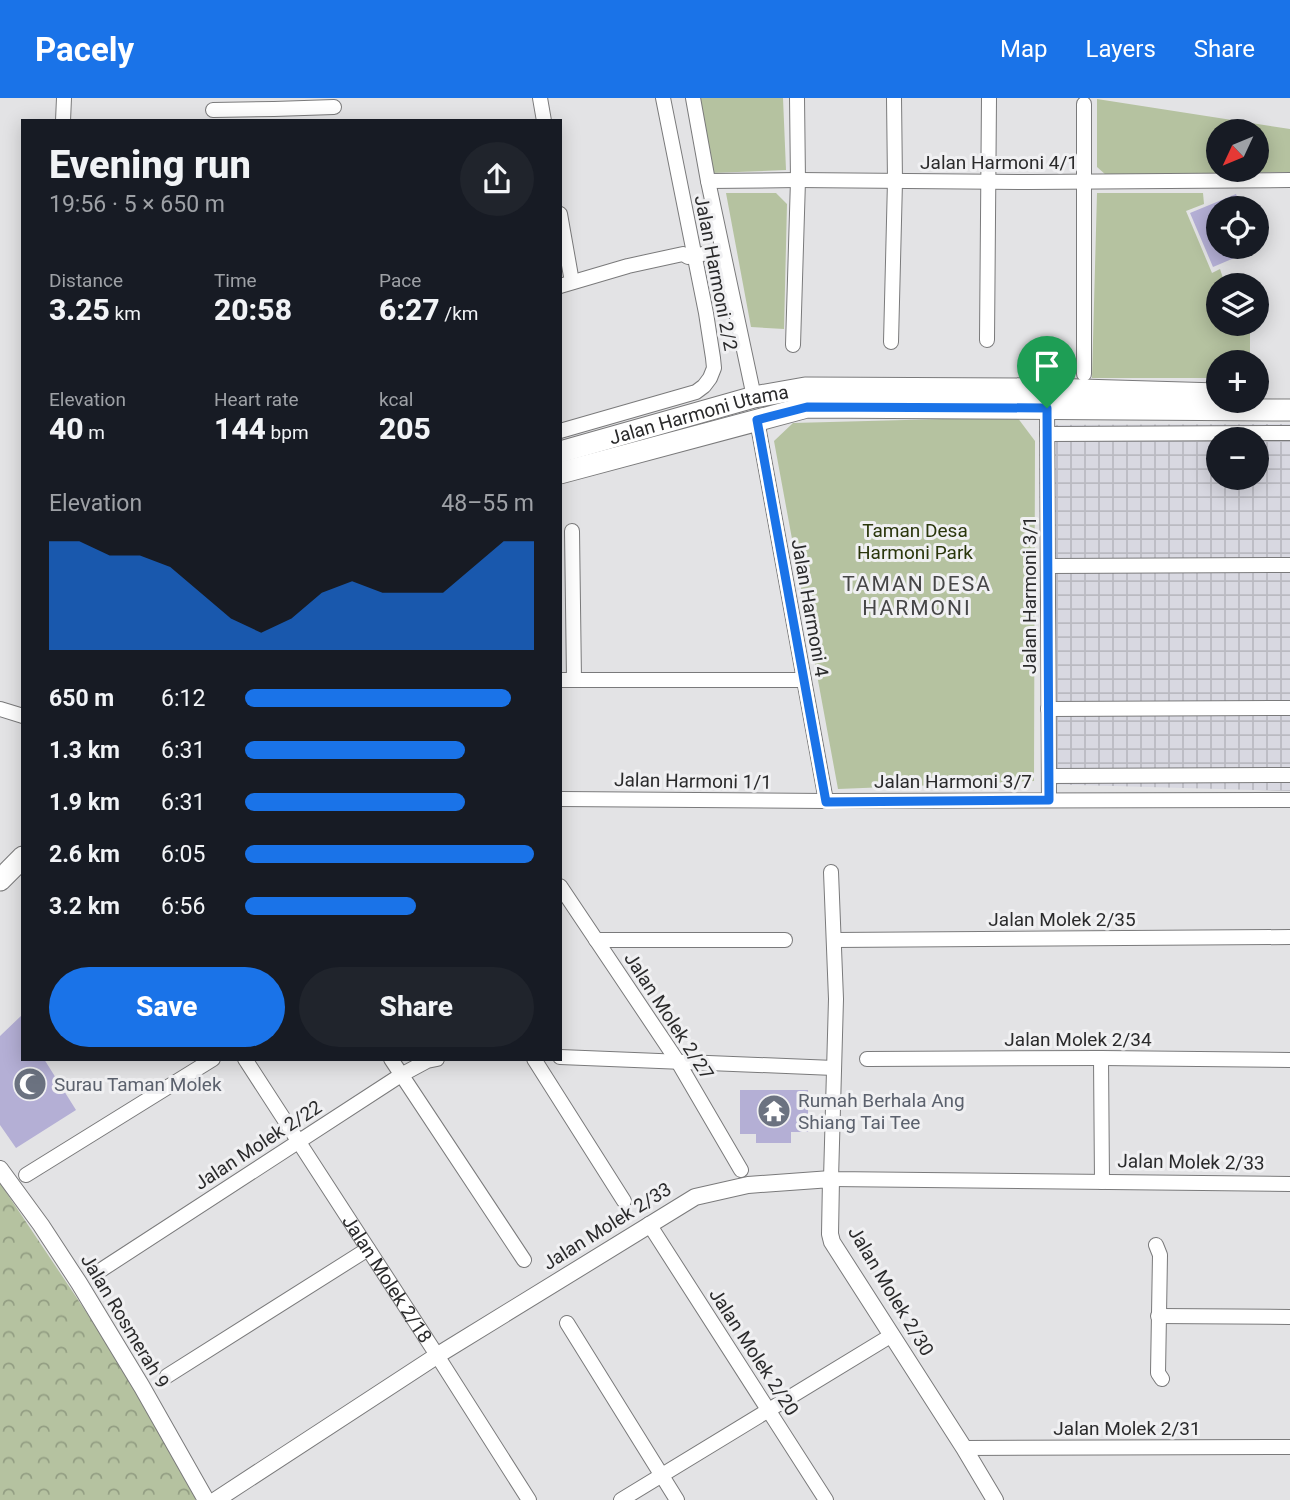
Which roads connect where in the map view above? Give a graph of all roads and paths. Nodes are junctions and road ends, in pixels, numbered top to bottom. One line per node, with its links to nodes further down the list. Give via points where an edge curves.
1 (64, 98): 11 (street)
2 (540, 98): 12 (street)
3 (663, 98): 21 (street, Jalan Harmoni 2/2)
4 (692, 98): 15 (street)
5 (797, 98): 13 (street)
6 (894, 98): 16 (street)
7 (989, 98): 17 (street)
8 (1084, 104): 18 (street)
9 (334, 108): 10 (street)
10 (213, 109)
11 (63, 119)
12 (544, 119)
13 (798, 180): 15 (street, Jalan Harmoni 4/1); 16 (street, Jalan Harmoni 4/1); 25 (street)
14 (1290, 180): 18 (street, Jalan Harmoni 4/1)
15 (708, 181): 20 (street)
16 (895, 181): 17 (street, Jalan Harmoni 4/1); 24 (street)
17 (989, 181): 18 (street, Jalan Harmoni 4/1); 23 (street)
18 (1083, 181): 26 (street)
19 (562, 237): 22 (street)
20 (722, 246): 21 (street); 30 (street)
21 (689, 253): 22 (street); 34 (street, Jalan Harmoni 2/2, via 706,313 714,368 710,378 696,392)
22 (566, 284)
23 (987, 340)
24 (891, 341)
25 (793, 345)
26 (1084, 374)
27 (1206, 394): 31 (main road, Jalan Harmoni Utama)
28 (1269, 395): 29 (main road)
29 (1290, 395)
30 (754, 397): 31 (main road, Jalan Harmoni Utama, via 805,388); 37 (main road, Jalan Harmoni Utama)
31 (1047, 398): 32 (main road, Jalan Harmoni Utama); 33 (main road, Jalan Harmoni Utama, via 807,407); 36 (street, Jalan Harmoni 3/1)
32 (1290, 410)
33 (757, 420): 38 (main road, Jalan Harmoni Utama); 43 (street, Jalan Harmoni 4)
34 (562, 430)
35 (1290, 433): 36 (street)
36 (1047, 434): 41 (street, Jalan Harmoni 3/1)
37 (562, 451)
38 (562, 471)
39 (572, 531): 42 (street)
40 (1290, 565): 41 (street)
41 (1048, 566): 46 (street, Jalan Harmoni 3/1)
42 (567, 680): 43 (street)
43 (804, 680): 53 (street, Jalan Harmoni 4)
44 (1290, 708): 46 (street)
45 (0, 709): 47 (street)
46 (1048, 709): 49 (street, Jalan Harmoni 3/1)
47 (21, 715)
48 (1290, 775): 49 (street)
49 (1049, 776): 51 (street, Jalan Harmoni 3/1)
50 (562, 799): 53 (street, Jalan Harmoni 1/1)
51 (1049, 800): 52 (street, Jalan Harmoni 3/7); 53 (street, Jalan Harmoni 3/7)
52 (1290, 800)
53 (826, 802)
54 (21, 859): 56 (main road)
55 (831, 872): 61 (street, Jalan Molek 2/30)
56 (0, 880)
57 (562, 889): 59 (street, Jalan Molek 2/27)
58 (1290, 937): 61 (street, Jalan Molek 2/35)
59 (596, 940): 60 (street); 71 (street, Jalan Molek 2/27)
60 (785, 940)
61 (834, 940): 72 (street, Jalan Molek 2/30)
62 (562, 1057): 71 (street)
63 (1101, 1058): 64 (street, Jalan Molek 2/34); 65 (street, Jalan Molek 2/34); 79 (street)
64 (867, 1059)
65 (1290, 1060)
66 (210, 1061): 77 (street)
67 (246, 1061): 74 (street, Jalan Molek 2/18)
68 (392, 1061): 73 (street)
69 (427, 1061): 73 (street, Jalan Molek 2/22)
70 (535, 1061): 81 (street)
71 (678, 1062): 72 (street); 76 (street, Jalan Molek 2/27)
72 (834, 1068): 78 (street, Jalan Molek 2/30)
73 (401, 1074): 74 (street, Jalan Molek 2/22); 85 (street)
74 (299, 1141): 84 (street, Jalan Molek 2/18); 86 (street, Jalan Molek 2/22)
75 (0, 1169): 98 (street, Jalan Rosmerah 9, via 79,1283)
76 (741, 1170)
77 (26, 1175)
78 (831, 1180): 79 (street, Jalan Molek 2/33); 82 (street, Jalan Molek 2/33, via 748,1185 695,1197); 90 (street, Jalan Molek 2/30, via 832,1242)
79 (1102, 1182): 80 (street, Jalan Molek 2/33)
80 (1290, 1184)
81 (624, 1201)
82 (649, 1224): 91 (street, Jalan Molek 2/33); 94 (street, Jalan Molek 2/20)
83 (1156, 1245): 87 (street, via 1160,1255)
84 (368, 1249): 91 (street, Jalan Molek 2/18); 92 (street)
85 (524, 1260)
86 (101, 1270)
87 (1158, 1315): 88 (street); 93 (street, via 1158,1373)
88 (1290, 1317)
89 (567, 1323): 97 (street)
90 (892, 1335): 94 (street); 96 (street, Jalan Molek 2/30)
91 (438, 1355): 99 (street, Jalan Molek 2/33); 100 (street, Jalan Molek 2/18)
92 (167, 1376)
93 (1162, 1379)
94 (769, 1410): 97 (street); 103 (street, Jalan Molek 2/20)
95 (1290, 1447): 96 (street, Jalan Molek 2/31)
96 (964, 1448): 104 (street, Jalan Molek 2/30)
97 (662, 1476): 101 (street); 102 (street)
98 (206, 1500)
99 (216, 1500)
100 (529, 1500)
101 (621, 1500)
102 (677, 1500)
103 (826, 1500)
104 (995, 1500)

